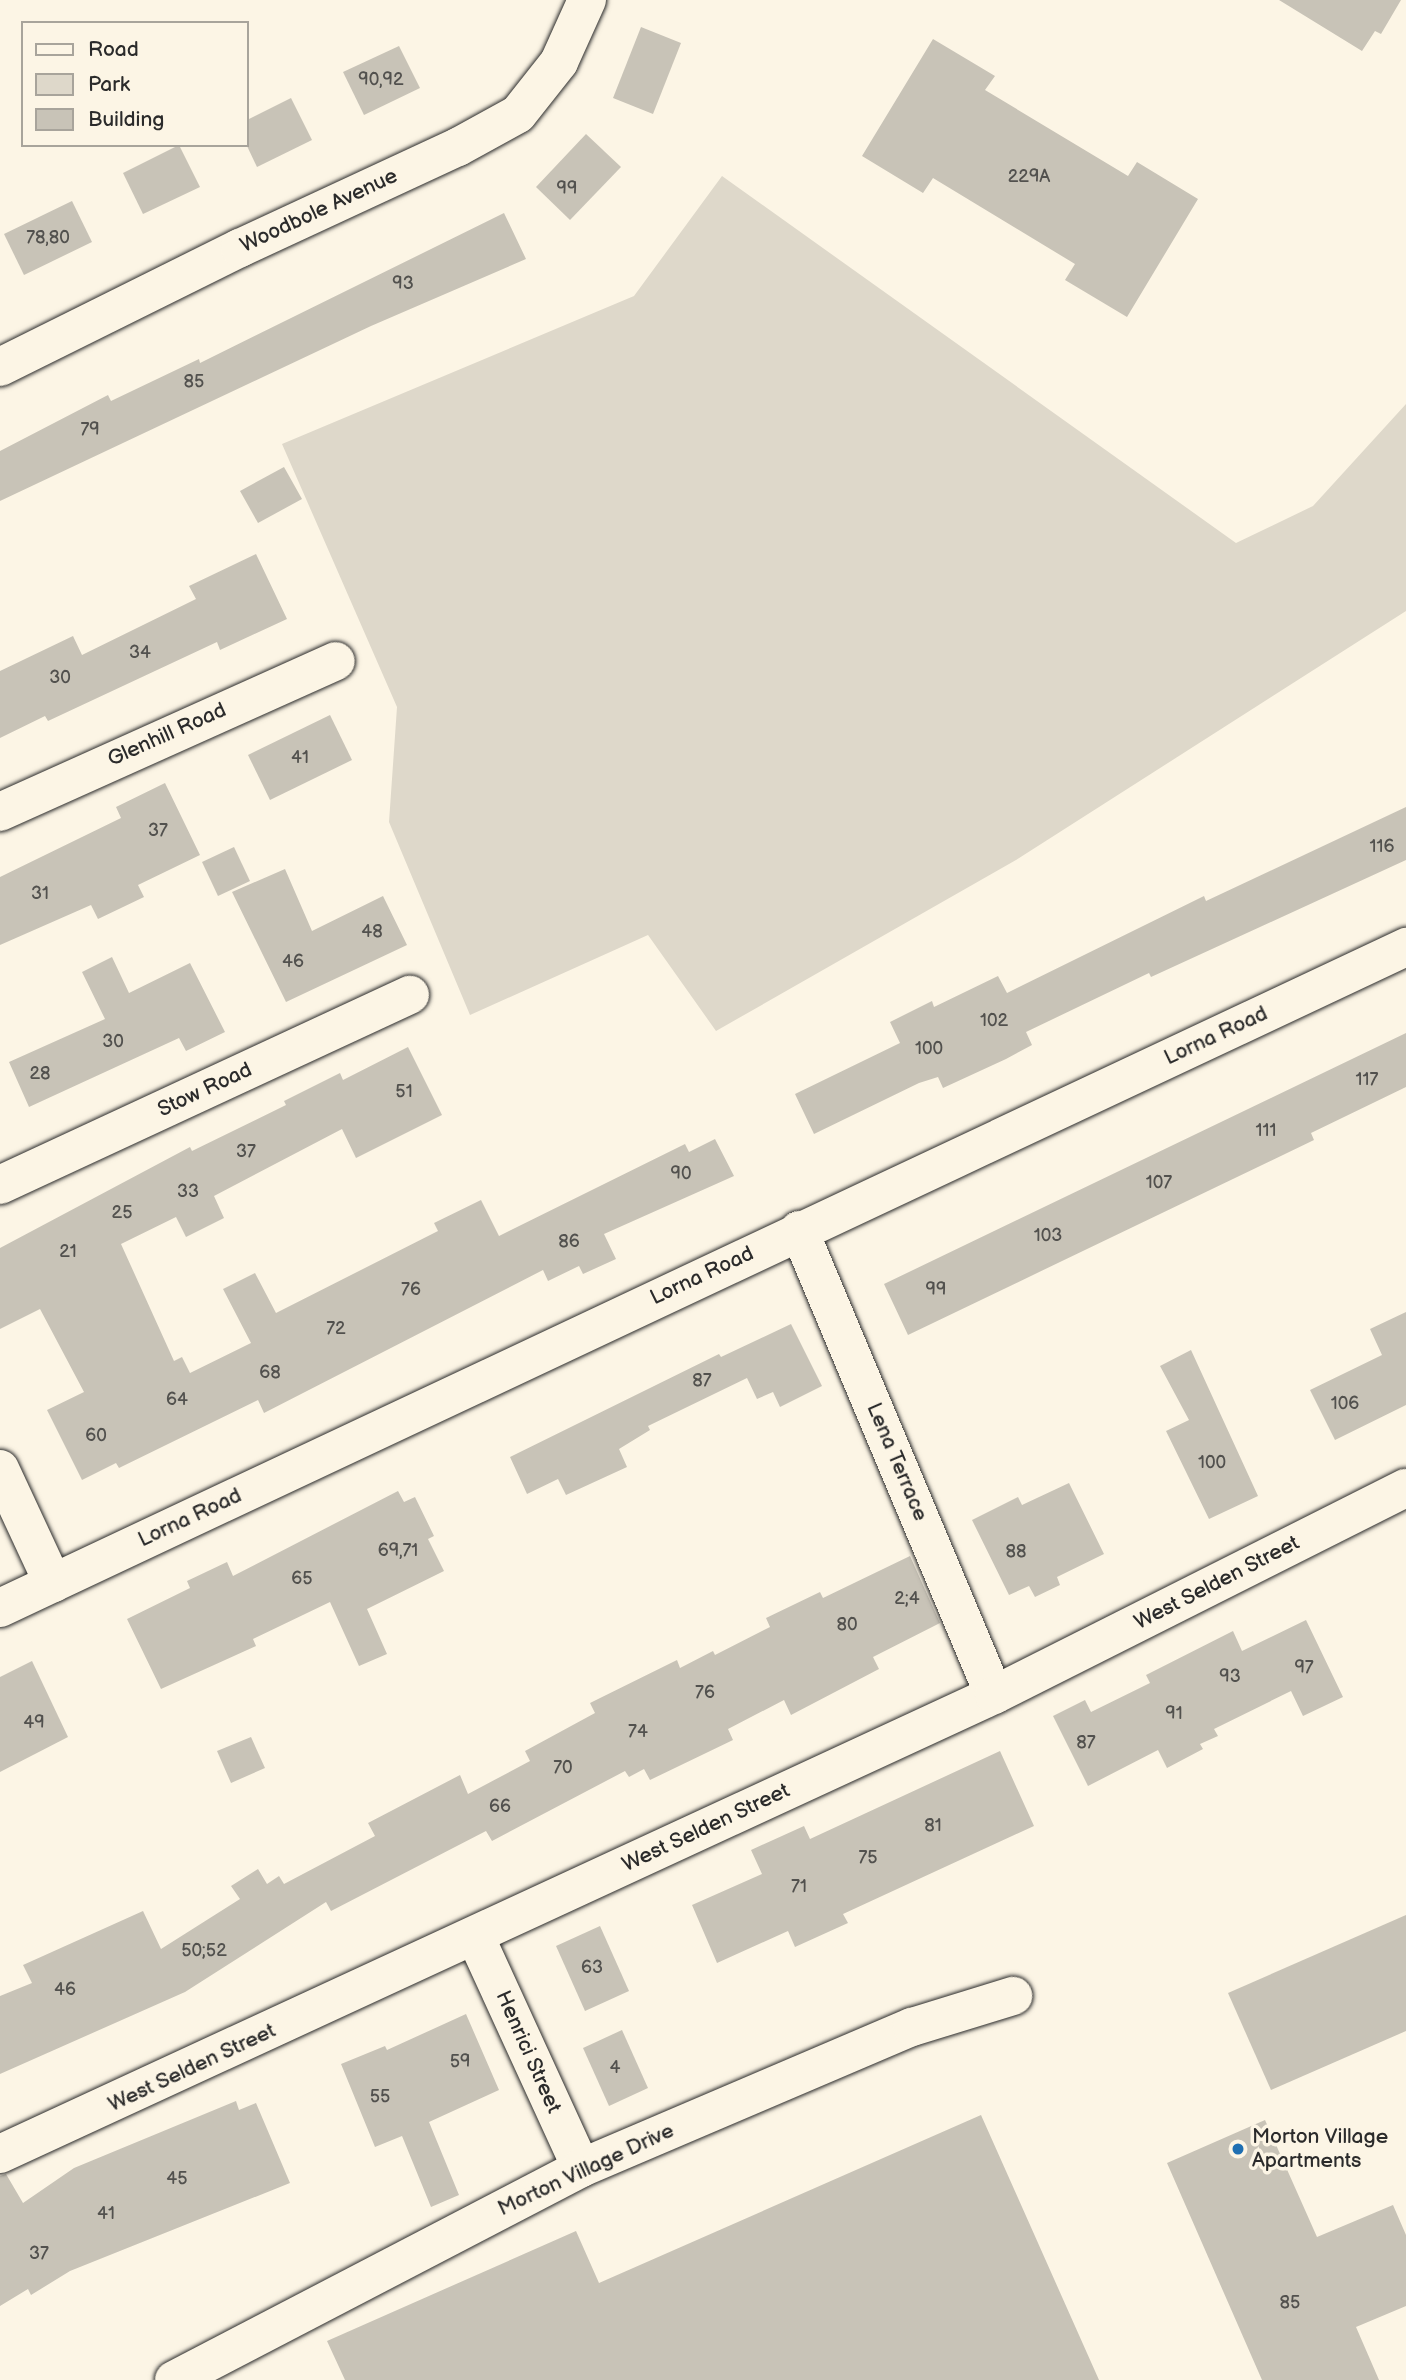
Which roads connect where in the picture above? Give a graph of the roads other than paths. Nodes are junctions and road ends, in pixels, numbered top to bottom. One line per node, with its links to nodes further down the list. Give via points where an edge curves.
1 (587, 0): 2 (street, Woodbole Avenue, via 559,62 518,114)
2 (0, 367)
3 (336, 661): 4 (street, Glenhill Road)
4 (0, 812)
5 (1406, 947): 8 (street, Lorna Road)
6 (410, 995): 7 (street, Stow Road)
7 (0, 1185)
8 (799, 1230): 11 (street, Lorna Road); 13 (street, Lena Terrace)
9 (0, 1469): 11 (street)
10 (1406, 1488): 13 (street, West Selden Street)
11 (52, 1583): 12 (street, Lorna Road)
12 (0, 1608)
13 (994, 1695): 14 (street, West Selden Street)
14 (475, 1936): 16 (street, West Selden Street); 17 (street, Henrici Street)
15 (1013, 1996): 17 (street, Morton Village Drive, via 912,2027)
16 (0, 2154)
17 (581, 2168): 18 (street, Morton Village Drive)
18 (174, 2380)

